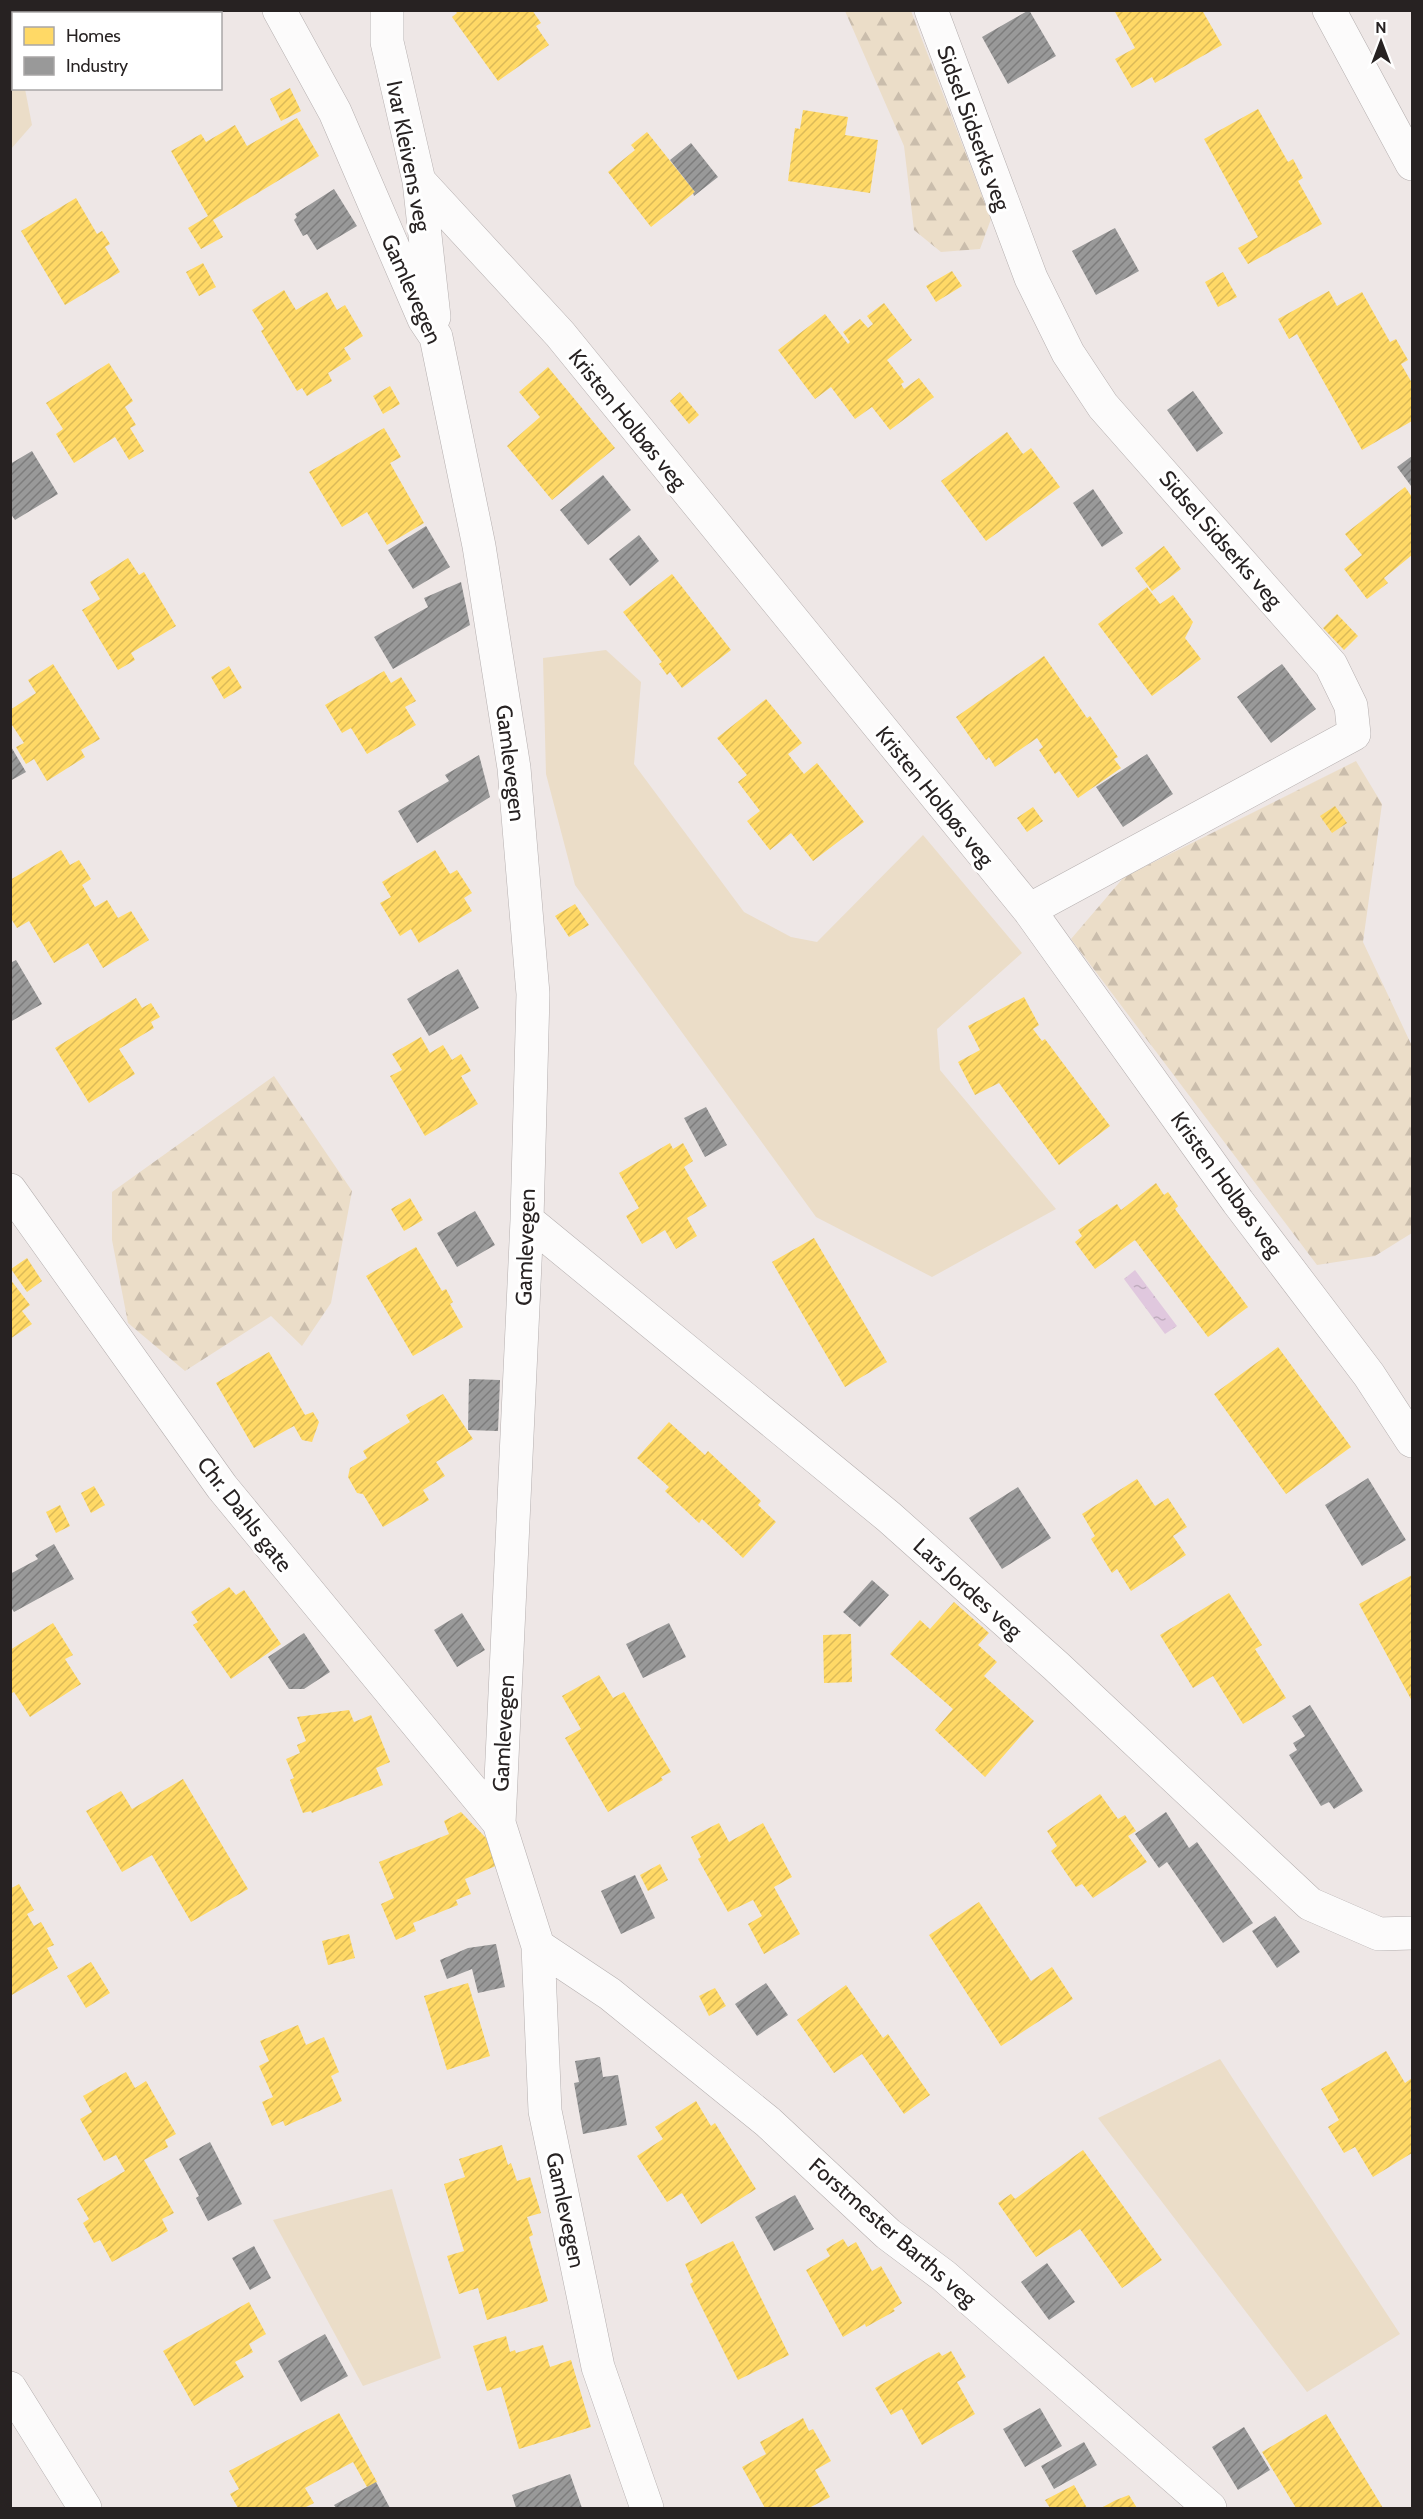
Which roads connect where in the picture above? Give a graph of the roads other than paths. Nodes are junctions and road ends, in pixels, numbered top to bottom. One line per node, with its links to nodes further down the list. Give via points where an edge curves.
1 (279, 10): 7 (street, Gamlevegen, via 336,112 424,319)
2 (387, 10): 6 (street, Ivar Kleivens veg, via 387,42)
3 (931, 10): 8 (street, Sidsel Sidserks veg, via 1030,278 1068,353 1103,406 1331,665 1351,706 1354,734)
4 (1329, 10): 5 (street)
5 (1413, 164)
6 (419, 182): 7 (street, Ivar Kleivens veg); 8 (street, Kristen Holbøs veg, via 560,334)
7 (436, 337): 10 (street, Gamlevegen, via 479,546 514,768 533,994)
8 (1029, 910): 11 (street, Kristen Holbøs veg, via 1238,1202 1369,1375)
9 (10, 1190): 12 (street, Chr. Dahls gate, via 222,1486)
10 (527, 1220): 12 (street, Gamlevegen); 13 (street, Lars Jordes veg, via 889,1517 1056,1666 1310,1904 1379,1934)
11 (1413, 1441)
12 (499, 1823): 14 (street, Gamlevegen)
13 (1413, 1933)
14 (538, 1946): 17 (street, Gamlevegen, via 545,2111 598,2367); 18 (street, Forstmester Barths veg, via 610,1994 768,2122 888,2234 944,2276)
15 (10, 2388): 16 (street)
16 (85, 2508)
17 (647, 2508)
18 (1210, 2508)

